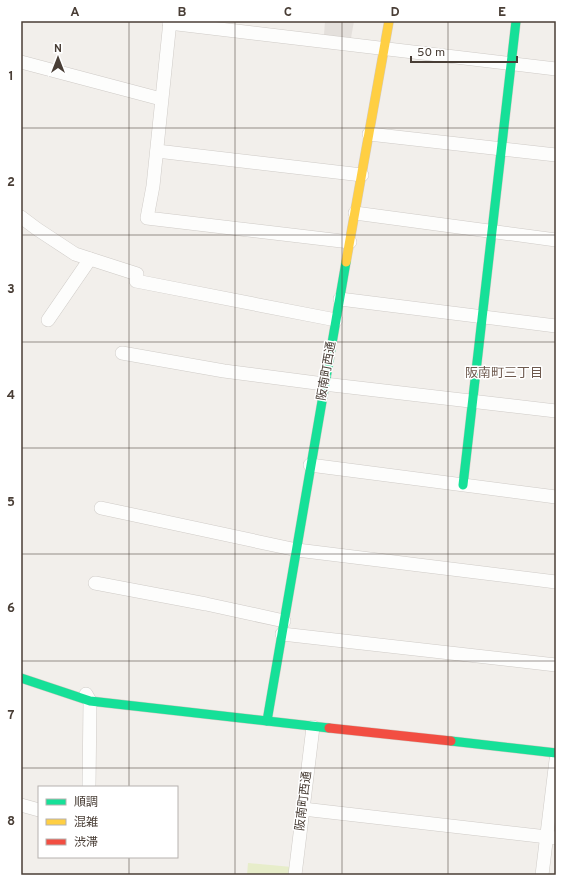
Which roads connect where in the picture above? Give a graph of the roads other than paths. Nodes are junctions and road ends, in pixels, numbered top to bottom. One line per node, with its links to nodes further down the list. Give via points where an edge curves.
1 (389, 21): 4 (street, 阪南町西通)
2 (516, 21): 6 (street)
3 (169, 22): 4 (street); 8 (street)
4 (384, 49): 6 (street); 9 (street, 阪南町西通)
5 (21, 62): 8 (street)
6 (511, 64): 7 (street); 10 (street)
7 (556, 69)
8 (161, 99): 11 (street)
9 (369, 134): 10 (street); 13 (street, 阪南町西通)
10 (502, 148): 12 (street); 16 (street)
11 (156, 151): 13 (street); 18 (street, via 147,218)
12 (556, 155)
13 (362, 175): 14 (street, 阪南町西通)
14 (355, 213): 16 (street); 18 (street, 阪南町西通)
15 (21, 217): 19 (street, via 76,254)
16 (492, 232): 17 (street); 21 (street)
17 (556, 240)
18 (350, 242): 20 (street, 阪南町西通)
19 (90, 259): 22 (street); 23 (street, via 136,278)
20 (340, 299): 21 (street); 23 (street, 阪南町西通)
21 (482, 316): 24 (street); 27 (street)
22 (48, 320)
23 (336, 320): 26 (street, 阪南町西通)
24 (556, 326)
25 (122, 353): 26 (street, via 224,371)
26 (324, 384): 27 (street); 29 (street, 阪南町西通)
27 (473, 401): 28 (street); 30 (street)
28 (556, 411)
29 (310, 465): 30 (street); 33 (street, 阪南町西通)
30 (463, 485): 31 (street)
31 (556, 497)
32 (101, 508): 33 (street)
33 (297, 550): 35 (street); 36 (street, 阪南町西通)
34 (94, 582): 36 (street, via 206,604)
35 (556, 582)
36 (283, 628): 37 (street); 40 (street, 阪南町西通)
37 (556, 666)
38 (21, 678): 39 (street)
39 (87, 696): 40 (street); 44 (street)
40 (267, 721): 41 (street)
41 (313, 727): 42 (street); 46 (street, 阪南町西通)
42 (556, 753)
43 (556, 760): 48 (street)
44 (89, 786)
45 (21, 805): 47 (street)
46 (303, 809): 48 (street); 49 (street, 阪南町西通)
47 (38, 810)
48 (551, 838): 50 (street)
49 (295, 875)
50 (542, 875)

